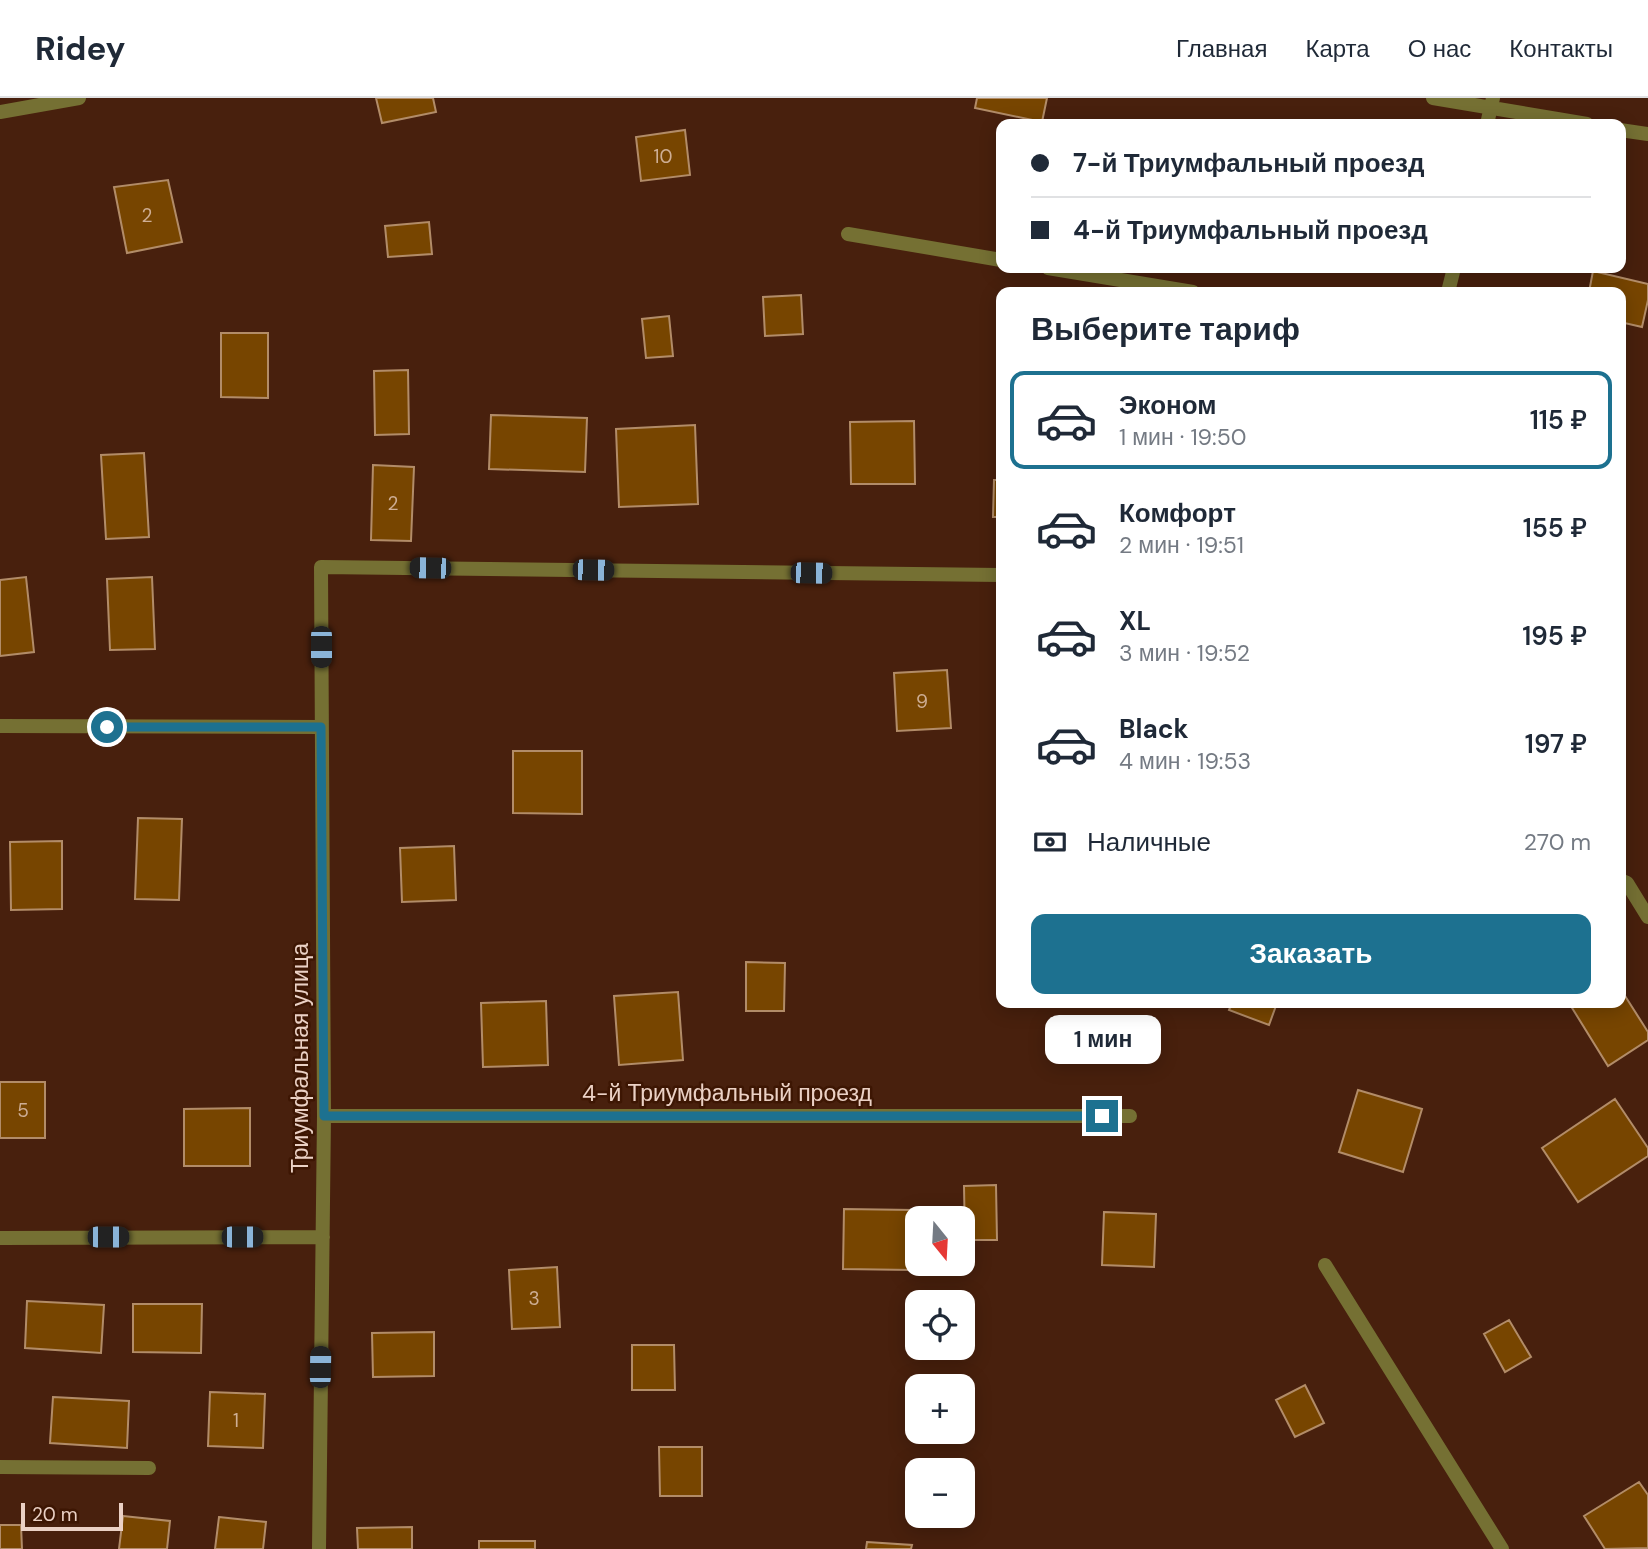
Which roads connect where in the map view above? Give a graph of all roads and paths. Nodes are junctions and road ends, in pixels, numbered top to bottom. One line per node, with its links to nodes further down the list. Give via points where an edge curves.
1 (79, 98): 4 (street)
2 (1433, 98): 3 (street)
3 (1492, 103): 5 (street)
4 (0, 112)
5 (1564, 119)
6 (1626, 131): 7 (street)
7 (1648, 134)
8 (848, 234): 9 (street)
9 (996, 259)
10 (1078, 273): 11 (street)
11 (1163, 287)
12 (996, 575): 14 (street, Триумфальная улица, via 321,567)
13 (0, 726): 14 (street)
14 (321, 727): 17 (street, Триумфальная улица)
15 (1626, 883): 16 (street)
16 (1648, 916)
17 (324, 1116): 18 (street, 4-й Триумфальный проезд); 20 (street, Триумфальная улица)
18 (1130, 1116)
19 (0, 1237): 20 (street)
20 (323, 1237): 24 (street, Триумфальная улица)
21 (1325, 1265): 25 (street)
22 (0, 1467): 23 (street)
23 (149, 1468)
24 (319, 1549)
25 (1502, 1549)

